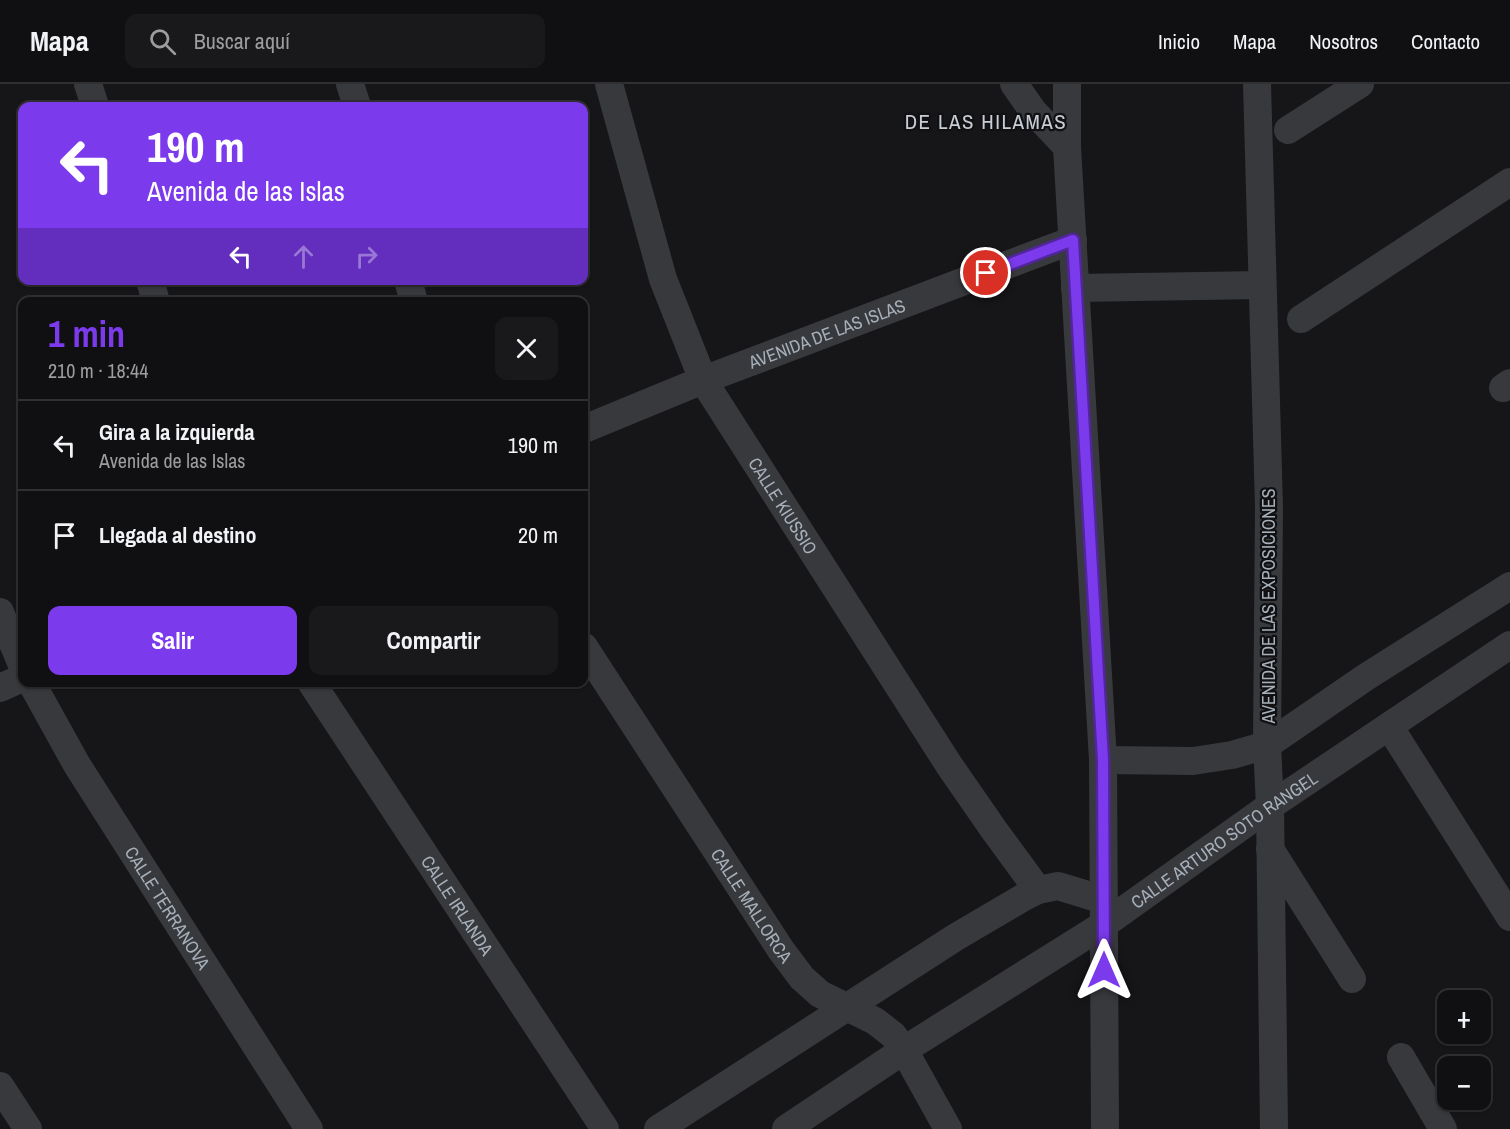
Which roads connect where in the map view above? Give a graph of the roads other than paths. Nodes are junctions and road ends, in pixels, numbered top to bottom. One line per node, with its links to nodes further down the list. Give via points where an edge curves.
1 (88, 84): 8 (street)
2 (350, 84): 9 (street)
3 (609, 84): 17 (street, CALLE KIUSSIO, via 663,279)
4 (1014, 84): 11 (street)
5 (1067, 84): 11 (street)
6 (1257, 84): 14 (street, AVENIDA DE LAS EXPOSICIONES)
7 (1360, 84): 10 (street)
8 (94, 102)
9 (356, 102)
10 (1288, 130)
11 (1067, 147): 13 (street)
12 (1510, 182): 16 (street)
13 (1073, 240): 15 (street); 17 (street, AVENIDA DE LAS ISLAS)
14 (1262, 285): 15 (street); 29 (street, AVENIDA DE LAS EXPOSICIONES, via 1269,507)
15 (1076, 288): 30 (street)
16 (1301, 319)
17 (703, 380): 18 (street, AVENIDA DE LAS ISLAS); 33 (street, CALLE KIUSSIO, via 949,765)
18 (588, 427)
19 (1510, 586): 29 (street)
20 (0, 612): 23 (street)
21 (1510, 645): 28 (street, CALLE ARTURO SOTO RANGEL)
22 (588, 653): 37 (street, CALLE MALLORCA, via 781,950 820,994)
23 (18, 655)
24 (18, 680): 27 (street)
25 (34, 687): 42 (street, CALLE TERRANOVA, via 77,765)
26 (314, 687): 43 (street, CALLE IRLANDA)
27 (0, 688)
28 (1389, 726): 31 (street, CALLE ARTURO SOTO RANGEL); 35 (street)
29 (1267, 745): 30 (street, via 1193,761); 31 (street, AVENIDA DE LAS EXPOSICIONES)
30 (1103, 760): 34 (street)
31 (1270, 806): 32 (street, AVENIDA DE LAS EXPOSICIONES); 34 (street, CALLE ARTURO SOTO RANGEL)
32 (1270, 849): 36 (street); 48 (street, AVENIDA DE LAS EXPOSICIONES)
33 (1038, 890): 34 (street, via 1058,886); 37 (street)
34 (1103, 913): 38 (street, CALLE ARTURO SOTO RANGEL); 47 (street)
35 (1510, 917)
36 (1352, 979)
37 (848, 1006): 38 (street, CALLE MALLORCA, via 876,1021); 44 (street)
38 (904, 1050): 45 (street, CALLE ARTURO SOTO RANGEL); 46 (street, CALLE MALLORCA)
39 (1401, 1057): 49 (street)
40 (0, 1086): 41 (street)
41 (28, 1129)
42 (309, 1129)
43 (605, 1129)
44 (658, 1129)
45 (786, 1129)
46 (948, 1129)
47 (1105, 1129)
48 (1274, 1129)
49 (1443, 1129)

